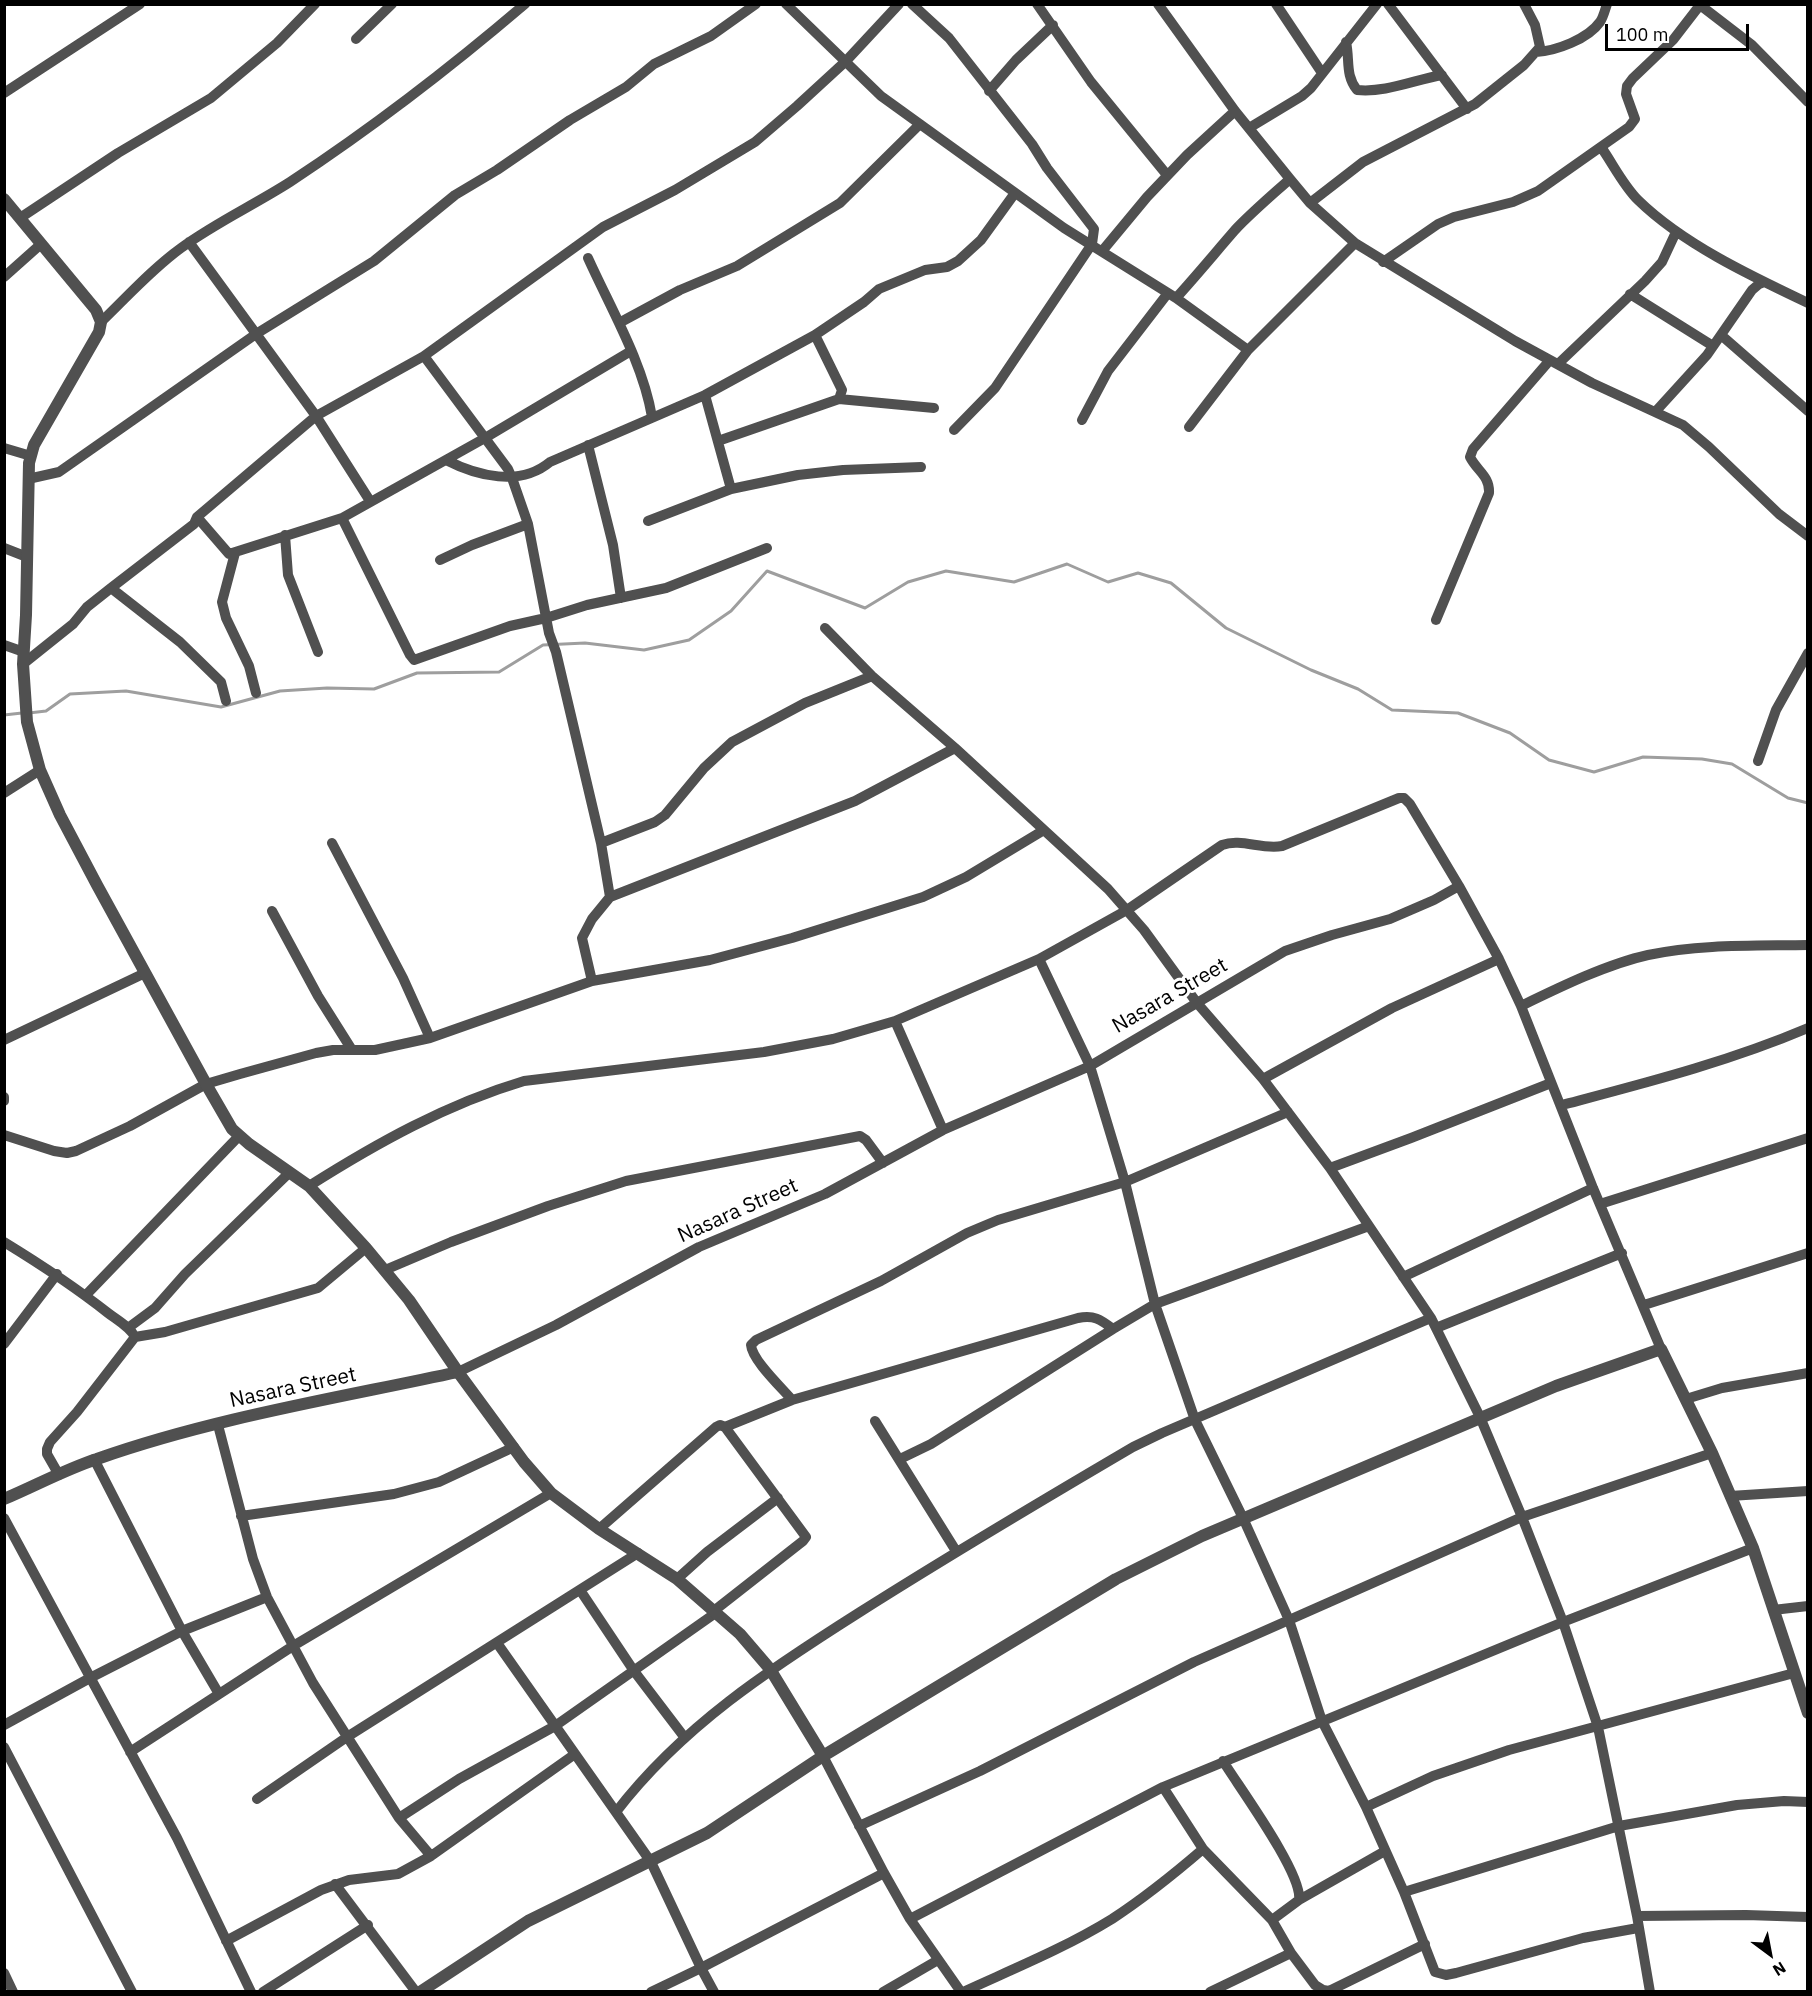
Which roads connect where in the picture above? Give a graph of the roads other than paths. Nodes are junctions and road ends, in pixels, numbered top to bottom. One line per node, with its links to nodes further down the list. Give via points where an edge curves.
1 (140, 4): 25 (street)
2 (315, 4): 37 (street, via 278,43 212,98 118,153)
3 (392, 4): 18 (street)
4 (525, 4): 39 (street, via 466,55 389,112 289,182)
5 (756, 4): 53 (street, via 711,36 654,64 626,87 455,195 374,261)
6 (786, 4): 21 (street)
7 (899, 4): 21 (street)
8 (912, 4): 24 (street, via 949,38)
9 (1037, 4): 17 (street)
10 (1158, 4): 28 (street)
11 (1276, 4): 22 (street)
12 (1377, 4): 19 (street)
13 (1388, 4): 23 (street)
14 (1524, 4): 20 (street, via 1539,39)
15 (1607, 4): 20 (street, via 1600,22 1591,31 1564,46)
16 (1700, 5): 26 (street, via 1752,45); 31 (street, via 1673,40 1627,86 1634,122)
17 (1053, 25): 24 (street); 32 (street, via 1091,82)
18 (356, 39)
19 (1346, 42): 22 (street); 23 (street, via 1348,72 1357,90 1369,92)
20 (1536, 52): 27 (street)
21 (846, 61): 29 (street, via 881,96); 59 (street, via 755,142 603,227)
22 (1322, 73): 30 (street, via 1302,96)
23 (1442, 75): 27 (street)
24 (989, 91): 42 (street, via 1090,223 1094,229)
25 (4, 93)
26 (1808, 102)
27 (1467, 109): 36 (street, via 1363,162)
28 (1235, 111): 30 (street); 32 (street)
29 (920, 123): 34 (street); 52 (street, via 840,203 825,213 737,266 680,290)
30 (1249, 129): 33 (street)
31 (1601, 147): 38 (street, via 1627,188); 45 (street, via 1538,191 1446,221)
32 (1167, 175): 43 (street)
33 (1290, 179): 36 (street); 49 (street, via 1234,231 1206,266)
34 (1015, 193): 42 (street); 54 (street, via 981,240 958,261 879,289)
35 (4, 200): 37 (street)
36 (1310, 203): 40 (street)
37 (20, 218): 41 (street)
38 (1676, 232): 47 (street); 48 (street, via 1662,262)
39 (189, 242): 51 (street, via 157,267); 53 (street)
40 (1355, 243): 45 (street); 57 (street)
41 (41, 244): 46 (street); 51 (street, via 96,310)
42 (1092, 244): 43 (street); 70 (street, via 995,388)
43 (1102, 250): 49 (street)
44 (588, 258): 52 (street)
45 (1383, 262): 60 (street)
46 (4, 277)
47 (1764, 282): 50 (street); 55 (street, via 1752,290)
48 (1630, 294): 56 (street); 60 (street)
49 (1172, 295): 57 (street); 68 (street, via 1108,371)
50 (1808, 303)
51 (101, 322): 75 (street)
52 (619, 323): 58 (street)
53 (256, 334): 66 (street); 79 (street, via 59,472)
54 (815, 335): 61 (street); 62 (street, via 842,390)
55 (1720, 335): 56 (street); 65 (street)
56 (1713, 346): 64 (street)
57 (1248, 350): 69 (street)
58 (631, 351): 67 (street, via 649,397); 71 (street)
59 (424, 356): 66 (street); 71 (street)
60 (1554, 362): 64 (street); 96 (street, via 1473,449 1470,457 1487,478 1489,493)
61 (705, 395): 67 (street); 72 (street)
62 (839, 399): 63 (street); 72 (street)
63 (934, 408)
64 (1656, 411): 87 (street, via 1683,425)
65 (1808, 411)
66 (316, 416): 81 (street); 82 (street)
67 (652, 417): 73 (street)
68 (1082, 420)
69 (1189, 427)
70 (954, 430)
71 (485, 438): 76 (street); 78 (street)
72 (718, 441): 80 (street)
73 (588, 445): 78 (street, via 532,473); 94 (street, via 613,545)
74 (4, 448): 75 (street)
75 (31, 456): 79 (street)
76 (446, 459): 78 (street, via 466,470); 81 (street)
77 (921, 467): 80 (street, via 798,475)
78 (512, 478): 85 (street)
79 (28, 479): 91 (street)
80 (731, 489): 84 (street)
81 (370, 501): 83 (street)
82 (197, 517): 90 (street, via 229,554); 93 (street, via 194,524)
83 (342, 518): 86 (street); 95 (street, via 414,660 510,626)
84 (648, 521)
85 (528, 524): 92 (street); 95 (street)
86 (285, 535): 90 (street); 99 (street, via 288,575)
87 (1808, 536)
88 (4, 548): 91 (street)
89 (767, 548): 94 (street, via 666,588)
90 (235, 553): 103 (street, via 222,603)
91 (27, 557): 101 (street)
92 (440, 560)
93 (111, 588): 101 (street, via 73,624); 104 (street, via 189,650 221,682)
94 (621, 598): 95 (street)
95 (546, 618): 111 (street)
96 (1436, 620)
97 (825, 628): 102 (street)
98 (4, 645): 101 (street)
99 (318, 652)
100 (1808, 653): 106 (street, via 1776,710)
101 (23, 658): 107 (street, via 27,722)
102 (872, 676): 105 (street); 111 (street, via 805,703 732,742 704,768 665,816)
103 (256, 693)
104 (226, 701)
105 (955, 748): 109 (street); 113 (street, via 855,801)
106 (1758, 762)
107 (40, 770): 108 (street); 119 (street)
108 (4, 793)
109 (1044, 831): 114 (street); 120 (street, via 966,877 923,897 710,960)
110 (332, 843): 125 (street, via 398,967)
111 (601, 843): 113 (street)
112 (1459, 886): 114 (street, via 1410,804 1399,798 1282,846 1231,842 1222,845); 118 (street); 121 (street, Nasara Street, via 1390,919 1285,951)
113 (610, 897): 120 (street, via 582,938)
114 (1127, 910): 117 (street); 121 (street)
115 (272, 911): 127 (street)
116 (1808, 945): 122 (street, via 1692,948 1646,956)
117 (1039, 959): 123 (street); 128 (street)
118 (1499, 959): 122 (street); 129 (street, via 1392,1008)
119 (145, 973): 126 (street); 131 (street)
120 (592, 981): 125 (street)
121 (1197, 1003): 128 (street, Nasara Street); 129 (street)
122 (1521, 1006): 130 (street)
123 (895, 1021): 134 (street); 142 (street, via 833,1039 764,1052 524,1081 400,1132)
124 (1808, 1028): 132 (street, via 1706,1065)
125 (430, 1038): 127 (street, via 375,1050)
126 (4, 1040)
127 (352, 1050): 131 (street, via 316,1053)
128 (1090, 1066): 134 (street, Nasara Street); 141 (street)
129 (1263, 1079): 133 (street)
130 (1551, 1083): 132 (street); 139 (street)
131 (206, 1084): 135 (street, via 76,1151 54,1151); 136 (street)
132 (1562, 1105): 143 (street)
133 (1288, 1112): 139 (street); 141 (street)
134 (943, 1130): 138 (street, Nasara Street)
135 (4, 1135)
136 (239, 1136): 140 (street); 153 (street)
137 (1808, 1138): 144 (street)
138 (883, 1163): 150 (street, via 860,1136 626,1181 537,1210); 162 (street, Nasara Street, via 825,1194 699,1247 565,1321)
139 (1330, 1168): 145 (street)
140 (290, 1172): 142 (street); 157 (street, via 154,1308)
141 (1125, 1182): 154 (street); 165 (street, via 967,1233 881,1281 756,1340 752,1350)
142 (309, 1186): 147 (street)
143 (1593, 1188): 144 (street); 152 (street)
144 (1600, 1204): 148 (street)
145 (1369, 1226): 152 (street); 154 (street)
146 (4, 1242): 151 (street)
147 (366, 1248): 150 (street); 159 (street, via 318,1288)
148 (1622, 1253): 155 (street); 156 (street)
149 (1808, 1253): 155 (street)
150 (385, 1270): 162 (street)
151 (57, 1274): 153 (street); 160 (street)
152 (1403, 1276): 156 (street)
153 (86, 1295): 157 (street)
154 (1155, 1304): 158 (street); 167 (street)
155 (1644, 1305): 161 (street)
156 (1433, 1323): 166 (street); 167 (street)
157 (128, 1328): 159 (street)
158 (1113, 1329): 165 (street, via 1097,1317 1078,1318); 173 (street, via 959,1428)
159 (135, 1337): 175 (street, via 50,1442 47,1454)
160 (4, 1344)
161 (1661, 1349): 164 (street); 166 (street)
162 (458, 1372): 169 (street, Nasara Street); 171 (street)
163 (1808, 1373): 164 (street, via 1722,1388)
164 (1686, 1399): 172 (street)
165 (792, 1400): 170 (street)
166 (1480, 1417): 183 (street); 184 (street)
167 (1195, 1420): 183 (street); 187 (street, via 1133,1447)
168 (875, 1421): 173 (street)
169 (218, 1425): 174 (street, Nasara Street); 181 (street)
170 (725, 1427): 179 (street); 185 (street, via 716,1427)
171 (514, 1448): 177 (street); 181 (street, via 439,1482 394,1494)
172 (1712, 1453): 178 (street); 184 (street)
173 (900, 1459): 187 (street)
174 (94, 1460): 175 (street, Nasara Street); 197 (street)
175 (59, 1475): 180 (street, Nasara Street)
176 (1808, 1491): 178 (street)
177 (551, 1493): 185 (street); 199 (street)
178 (1730, 1496): 186 (street)
179 (778, 1498): 189 (street); 194 (street, via 806,1539)
180 (4, 1499)
181 (242, 1516): 191 (street, via 252,1559)
182 (4, 1518): 203 (street)
183 (1244, 1518): 195 (street); 215 (street, via 1116,1579)
184 (1522, 1518): 195 (street); 196 (street)
185 (599, 1529): 188 (street)
186 (1753, 1548): 193 (street); 196 (street)
187 (956, 1551): 200 (street)
188 (638, 1553): 189 (street); 190 (street)
189 (677, 1579): 194 (street)
190 (580, 1590): 198 (street); 201 (street)
191 (267, 1597): 197 (street); 199 (street)
192 (1808, 1606): 193 (street)
193 (1773, 1610): 202 (street)
194 (716, 1611): 200 (street); 201 (street)
195 (1288, 1620): 206 (street); 223 (street)
196 (1563, 1622): 206 (street); 209 (street)
197 (182, 1631): 203 (street); 204 (street)
198 (497, 1643): 208 (street); 210 (street)
199 (293, 1646): 204 (street); 210 (street)
200 (770, 1669): 211 (street); 215 (street)
201 (634, 1671): 208 (street); 211 (street)
202 (1794, 1673): 205 (street); 209 (street)
203 (90, 1677): 207 (street); 213 (street)
204 (219, 1694): 213 (street)
205 (1808, 1713)
206 (1322, 1721): 216 (street); 220 (street)
207 (4, 1725)
208 (555, 1726): 214 (street); 222 (street, via 459,1779)
209 (1598, 1727): 220 (street, via 1509,1750 1444,1773); 224 (street)
210 (347, 1737): 218 (street); 222 (street)
211 (685, 1738): 221 (street, via 647,1774)
212 (4, 1747): 246 (street)
213 (130, 1752): 239 (street)
214 (574, 1754): 221 (street); 227 (street)
215 (823, 1756): 223 (street); 228 (street, via 707,1833)
216 (1222, 1761): 217 (street); 232 (street, via 1290,1866 1300,1892)
217 (1163, 1786): 225 (street); 235 (street)
218 (257, 1799)
219 (1808, 1802): 224 (street, via 1737,1805)
220 (1366, 1808): 226 (street)
221 (616, 1812): 228 (street)
222 (399, 1818): 227 (street)
223 (859, 1826): 229 (street)
224 (1619, 1826): 231 (street); 233 (street)
225 (1203, 1849): 236 (street); 253 (street, via 1110,1920)
226 (1385, 1851): 231 (street); 232 (street)
227 (430, 1856): 230 (street, via 398,1874)
228 (651, 1862): 243 (street); 249 (street, via 528,1921)
229 (884, 1873): 235 (street); 243 (street)
230 (335, 1884): 237 (street); 239 (street)
231 (1404, 1892): 240 (street)
232 (1299, 1900): 236 (street)
233 (1637, 1916): 234 (street); 238 (street)
234 (1808, 1917)
235 (910, 1919): 242 (street)
236 (1272, 1920): 241 (street)
237 (368, 1925): 248 (street); 249 (street)
238 (1638, 1928): 240 (street, via 1583,1938 1446,1975 1435,1971); 255 (street)
239 (226, 1941): 247 (street)
240 (1425, 1944): 241 (street, via 1329,1990 1315,1985)
241 (1291, 1953): 254 (street)
242 (938, 1960): 252 (street); 253 (street)
243 (701, 1968): 250 (street); 251 (street)
244 (4, 1973): 245 (street)
245 (12, 1992)
246 (132, 1992)
247 (251, 1992)
248 (263, 1992)
249 (418, 1992)
250 (651, 1992)
251 (714, 1992)
252 (883, 1992)
253 (962, 1992)
254 (1210, 1992)
255 (1650, 1992)

